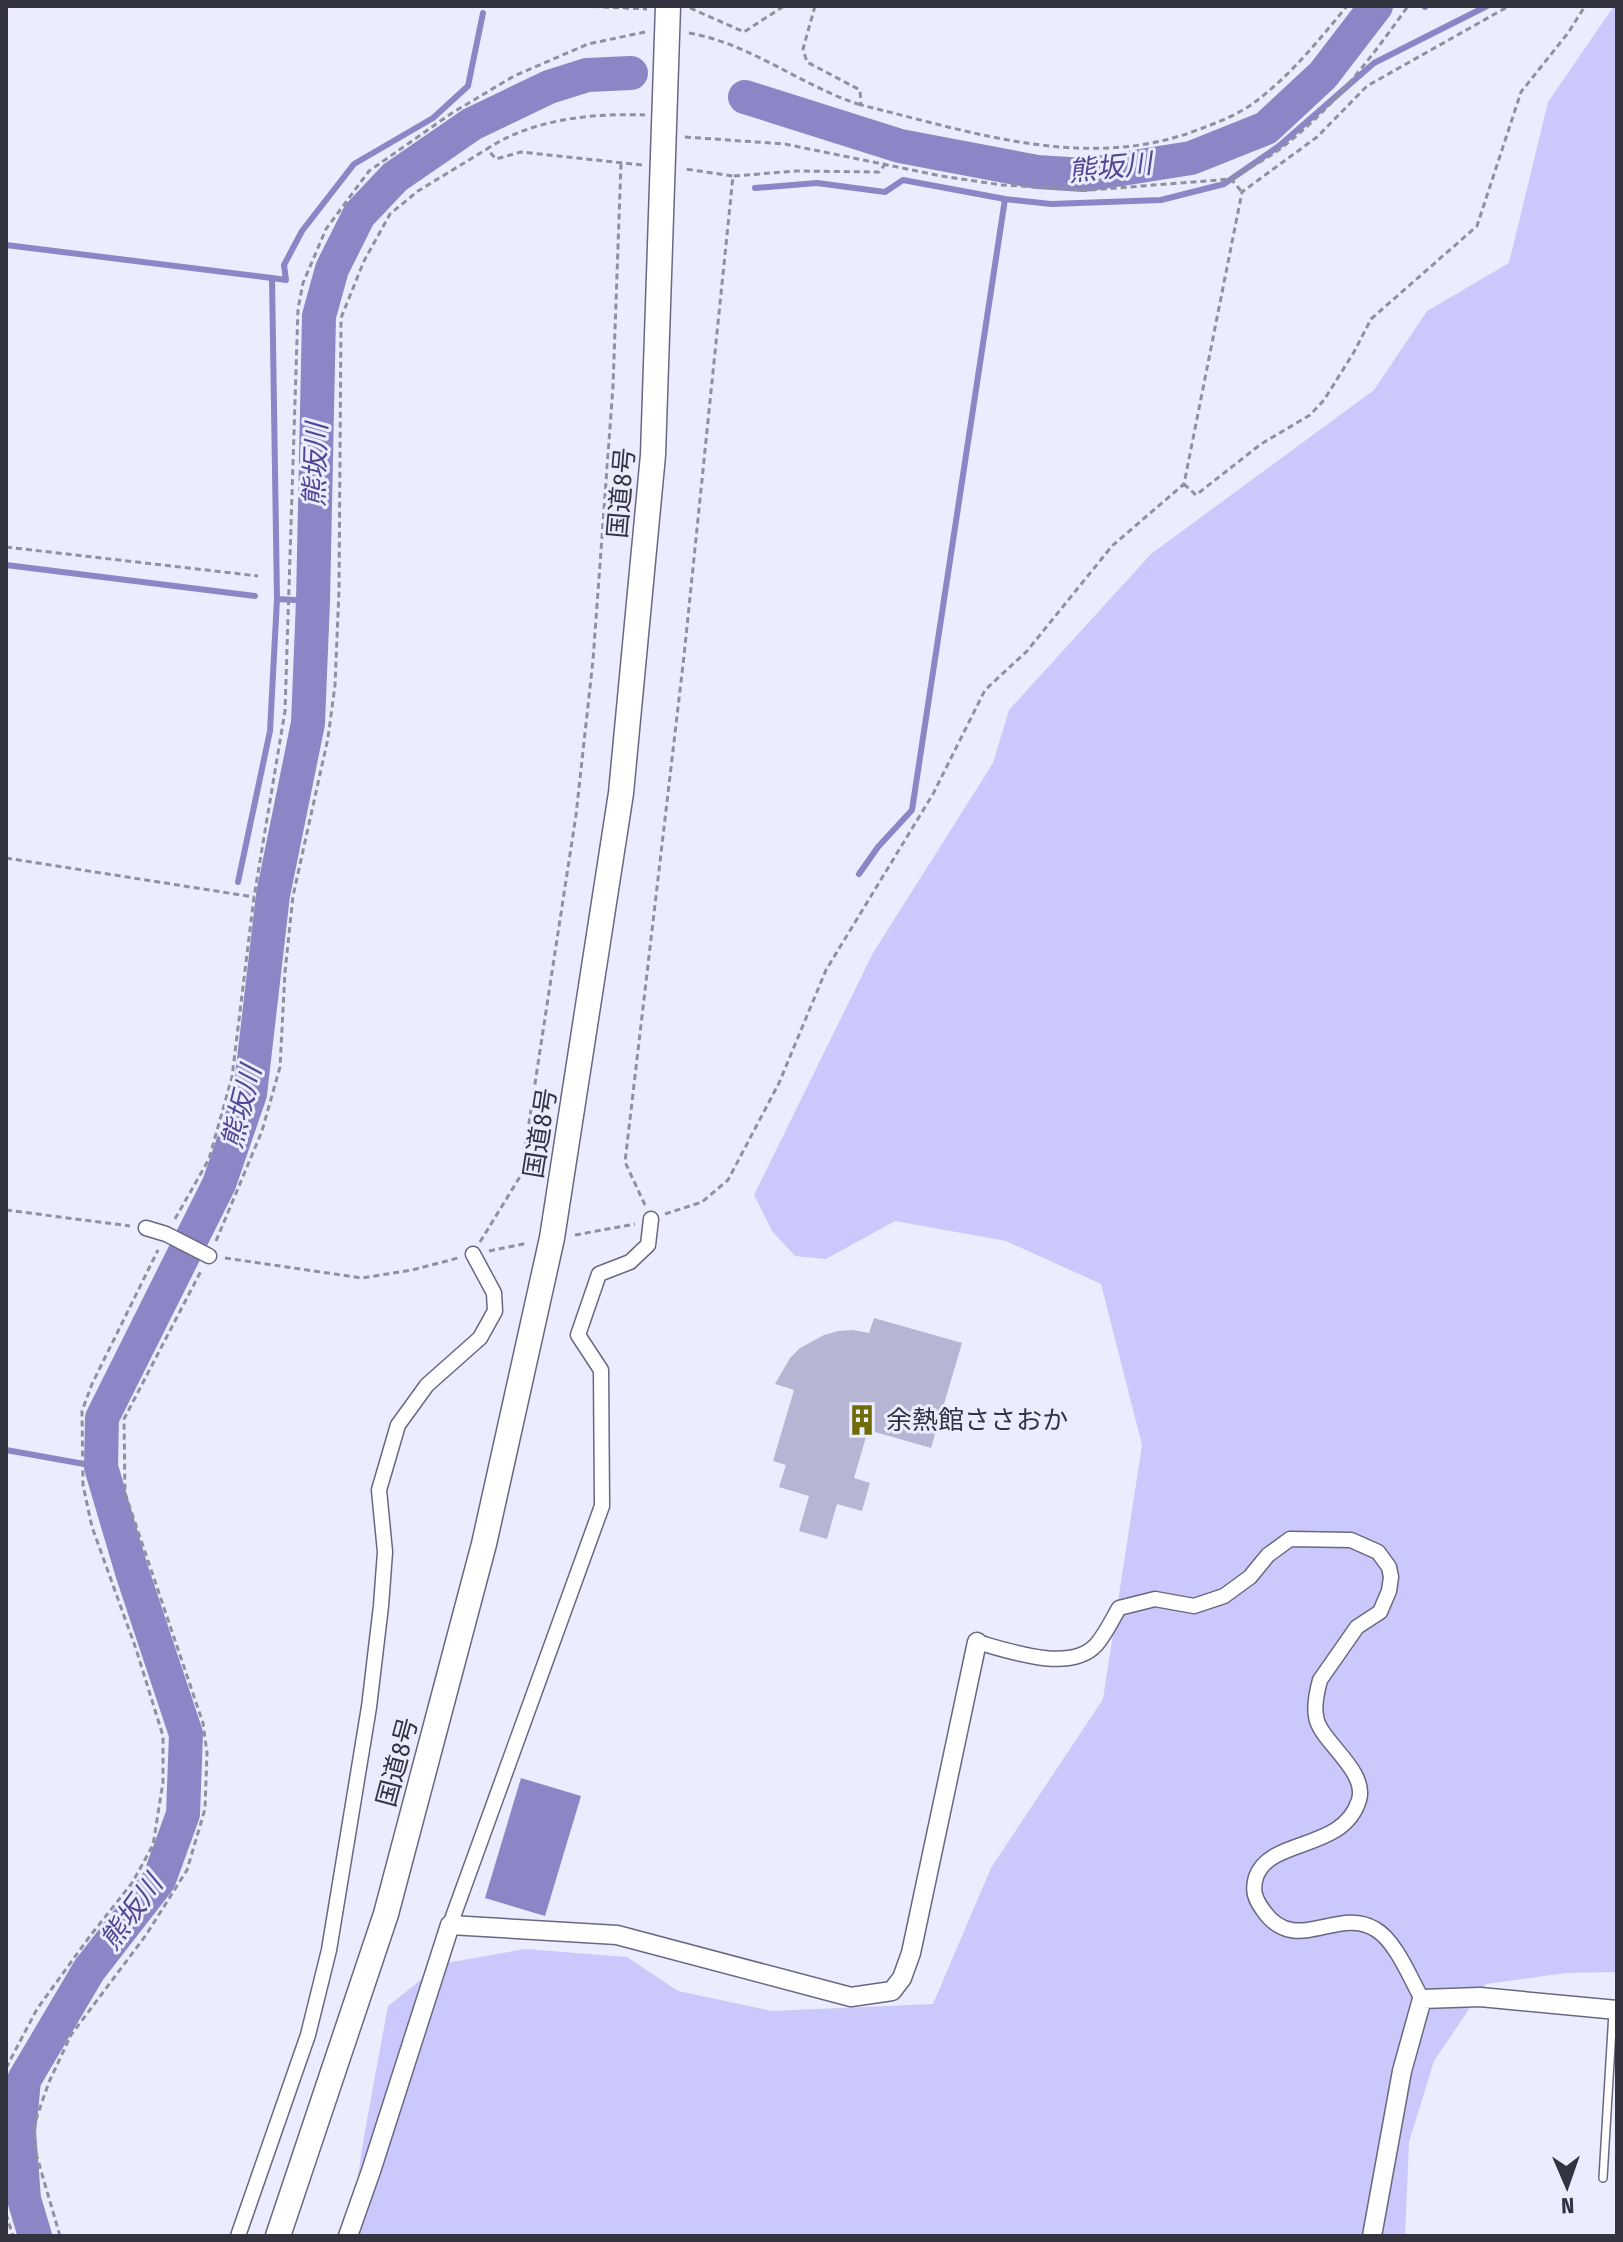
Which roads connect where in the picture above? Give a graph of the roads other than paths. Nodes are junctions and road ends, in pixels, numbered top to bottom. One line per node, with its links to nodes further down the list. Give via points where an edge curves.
1 (668, 18): 12 (highway, 国道8号, via 653,455 621,793 552,1238 484,1544 386,1914)
2 (651, 1219): 7 (street, via 648,1245 630,1262 599,1274 578,1335 601,1370 602,1506)
3 (146, 1228): 5 (street)
4 (473, 1254): 11 (street, via 494,1293 495,1311 480,1338 427,1385 398,1425 379,1490 385,1552 381,1606 329,1950 308,2035)
5 (209, 1256)
6 (977, 1642): 7 (street, via 911,1953 892,1991 851,1997 617,1935); 8 (street, via 1039,1659 1083,1655 1097,1644 1119,1608 1155,1599 1194,1606 1224,1596 1290,1539 1351,1540 1378,1552 1391,1577 1387,1600 1380,1612 1357,1627 1318,1689 1316,1719 1355,1776 1360,1798 1348,1820 1326,1837 1282,1852 1259,1867 1255,1898 1271,1921 1292,1932 1352,1922 1375,1929 1396,1951)
7 (450, 1925): 13 (street)
8 (1422, 1999): 9 (street, via 1480,1997); 14 (street, via 1402,2071)
9 (1615, 2010): 10 (lane)
10 (1603, 2178)
11 (238, 2236)
12 (278, 2236)
13 (348, 2236)
14 (1372, 2236)

